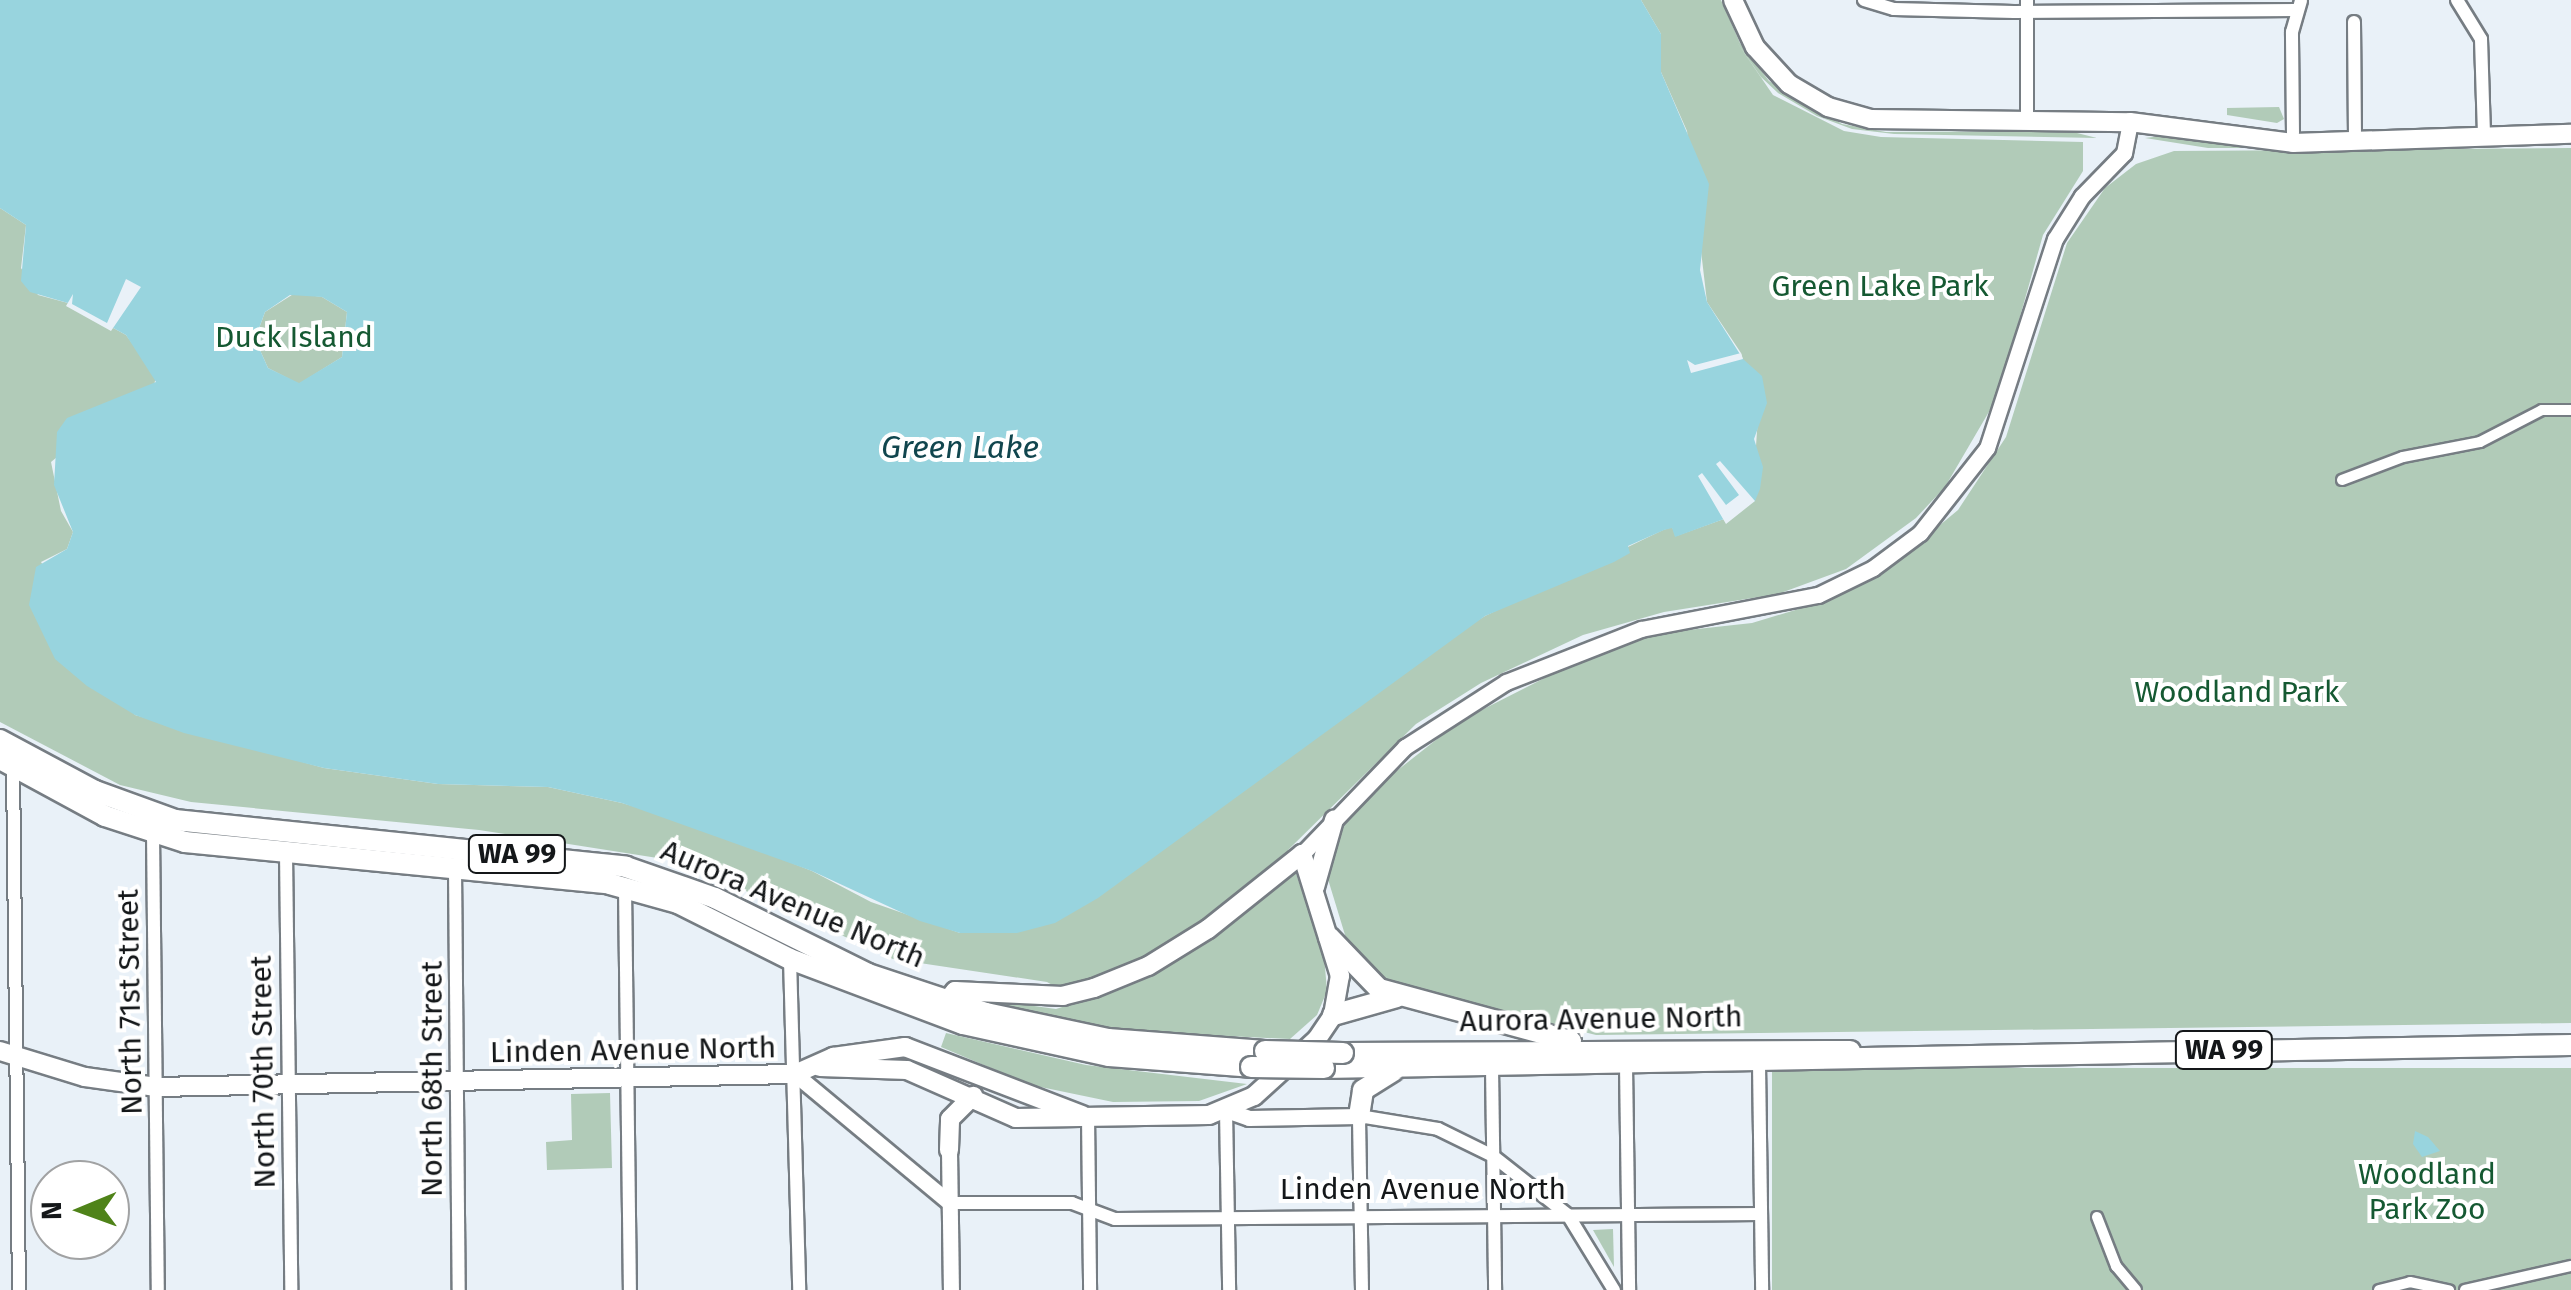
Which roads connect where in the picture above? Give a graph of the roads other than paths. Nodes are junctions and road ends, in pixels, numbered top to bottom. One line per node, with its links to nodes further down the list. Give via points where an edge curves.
1 (1732, 0): 7 (main road, via 1762,58 1828,107 1883,120)
2 (1864, 0): 5 (street, via 1894,9)
3 (2457, 0): 10 (street, via 2481,38)
4 (2299, 5): 5 (street); 11 (street)
5 (2027, 6): 7 (street)
6 (2354, 22): 12 (street)
7 (2027, 120): 8 (main road)
8 (2130, 122): 11 (main road, via 2292,143); 17 (street, via 2124,154 2082,196 2055,239 1986,448 1920,533 1873,568 1818,595 1641,629 1506,682 1405,747)
9 (2571, 134): 10 (main road)
10 (2484, 135): 12 (main road)
11 (2302, 136): 12 (main road)
12 (2355, 137)
13 (2571, 410): 14 (street, via 2542,410 2480,442 2403,456)
14 (2342, 480)
15 (0, 740): 27 (highway, Aurora Avenue North / WA 99, via 120,802 203,826 580,859 649,873 715,898 832,960)
16 (6, 762): 18 (highway, Aurora Avenue North / WA 99, via 82,806); 32 (street)
17 (1334, 820): 20 (street); 23 (main road)
18 (153, 834): 19 (highway, Aurora Avenue North / WA 99); 45 (street, North 71st Street)
19 (286, 853): 21 (highway, Aurora Avenue North / WA 99); 44 (street, North 70th Street)
20 (1302, 854): 23 (main road); 27 (main road, via 1208,929 1112,981 1063,996 955,991)
21 (455, 868): 22 (highway, Aurora Avenue North / WA 99); 43 (street, North 68th Street)
22 (625, 887): 25 (highway, Aurora Avenue North / WA 99, via 695,910); 42 (street)
23 (1314, 897): 24 (main road)
24 (1330, 937): 26 (highway, via 1365,980); 28 (main road, via 1340,976)
25 (790, 959): 34 (highway, Aurora Avenue North / WA 99, via 1012,1037 1142,1060); 41 (street)
26 (1398, 997): 28 (highway); 31 (highway)
27 (946, 1002): 34 (highway, Aurora Avenue North / WA 99, via 1108,1039)
28 (1333, 1015): 48 (main road, via 1264,1087)
29 (2571, 1045): 33 (highway, Aurora Avenue North / WA 99)
30 (894, 1048): 36 (main road, via 833,1057); 40 (main road); 47 (main road, via 918,1050)
31 (1607, 1049): 33 (highway, Aurora Avenue North / WA 99, via 1816,1048); 34 (highway, Aurora Avenue North / WA 99, bridge)
32 (8, 1055): 45 (main road, Linden Avenue North, via 85,1077); 64 (street)
33 (1876, 1055): 35 (highway, Aurora Avenue North / WA 99)
34 (1258, 1059): 39 (highway, Aurora Avenue North / WA 99, bridge)
35 (1760, 1064): 37 (highway, Aurora Avenue North / WA 99); 56 (street)
36 (820, 1066): 40 (main road); 41 (main road)
37 (1626, 1066): 38 (highway, Aurora Avenue North / WA 99); 58 (street)
38 (1492, 1067): 39 (highway, Aurora Avenue North / WA 99); 53 (street)
39 (1398, 1068): 49 (highway, via 1362,1090)
40 (898, 1069): 46 (main road)
41 (795, 1074): 42 (main road, Linden Avenue North); 54 (street, Linden Avenue North); 69 (street)
42 (628, 1078): 43 (main road, Linden Avenue North); 68 (street)
43 (457, 1081): 44 (main road, Linden Avenue North); 67 (street, North 68th Street)
44 (288, 1084): 45 (main road, Linden Avenue North); 66 (street, North 70th Street)
45 (156, 1086): 65 (street, North 71st Street)
46 (966, 1099): 47 (main road, via 998,1094); 51 (main road); 52 (main road, via 950,1118)
47 (1038, 1102): 50 (main road)
48 (1226, 1110): 49 (street, via 1249,1118); 50 (main road); 61 (street)
49 (1359, 1116): 53 (street, via 1426,1126); 62 (street)
50 (1088, 1117): 51 (main road); 55 (street)
51 (1016, 1118): 52 (main road, via 968,1106 957,1117)
52 (949, 1150): 54 (street)
53 (1493, 1156): 57 (street); 59 (street)
54 (950, 1203): 55 (street, Linden Avenue North, via 1072,1202); 70 (street)
55 (1089, 1210): 61 (street, Linden Avenue North, via 1115,1219); 71 (street)
56 (1761, 1214): 58 (street, Linden Avenue North); 77 (street)
57 (1568, 1215): 58 (street, Linden Avenue North); 59 (street, Linden Avenue North); 75 (street)
58 (1628, 1215): 76 (street)
59 (1494, 1216): 62 (street, Linden Avenue North); 74 (street)
60 (2097, 1216): 78 (street, via 2116,1266)
61 (1228, 1218): 62 (street, Linden Avenue North); 72 (street)
62 (1361, 1218): 73 (street)
63 (2571, 1266): 81 (street)
64 (19, 1290)
65 (158, 1290)
66 (291, 1290)
67 (459, 1290)
68 (630, 1290)
69 (799, 1290)
70 (952, 1290)
71 (1090, 1290)
72 (1229, 1290)
73 (1362, 1290)
74 (1495, 1290)
75 (1614, 1290)
76 (1629, 1290)
77 (1762, 1290)
78 (2136, 1290)
79 (2379, 1290): 80 (street, via 2410,1282)
80 (2448, 1290)
81 (2465, 1290)

